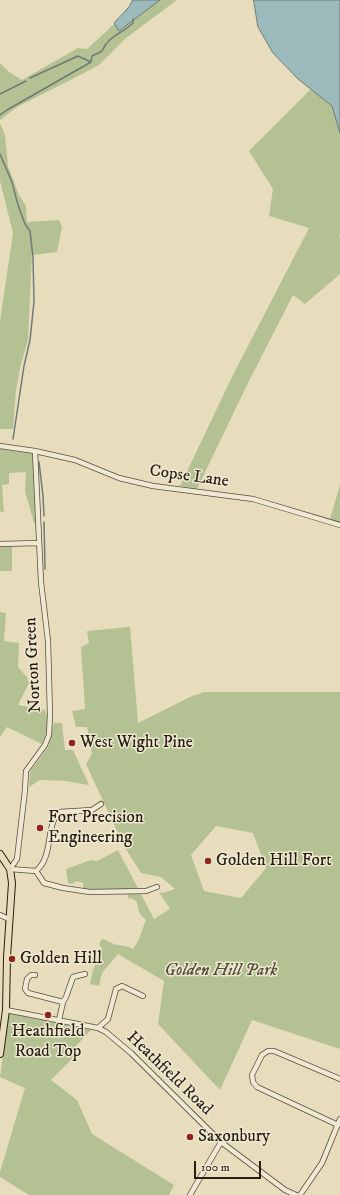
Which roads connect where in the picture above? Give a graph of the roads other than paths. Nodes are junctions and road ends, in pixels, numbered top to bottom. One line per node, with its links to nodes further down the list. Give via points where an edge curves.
1 (0, 446): 2 (street, Copse Lane)
2 (35, 451): 3 (street, Copse Lane, via 75,460 126,479 160,487 253,499); 4 (street, Norton Green)
3 (340, 525)
4 (39, 543): 5 (street); 8 (street, Norton Green, via 40,582 48,641 49,735 45,745 26,770 17,859)
5 (0, 544)
6 (101, 804): 9 (street, via 92,810 59,812 56,815 45,859)
7 (0, 854): 8 (main road)
8 (10, 868): 9 (street); 12 (main road, via 12,884)
9 (36, 871): 10 (street, via 44,883 90,892 146,891)
10 (157, 887)
11 (0, 915): 12 (street)
12 (9, 919): 15 (main road)
13 (85, 974): 17 (street, via 71,975)
14 (35, 975): 17 (street, via 28,979 25,989 28,993)
15 (3, 989): 18 (main road)
16 (143, 996): 20 (street, via 122,986 116,989 108,1019)
17 (63, 1002): 19 (street)
18 (6, 1010): 19 (street, Heathfield Road); 21 (main road)
19 (60, 1020): 20 (street, Heathfield Road)
20 (98, 1028): 25 (street, Heathfield Road, via 131,1053)
21 (0, 1054)
22 (340, 1079): 24 (street, via 274,1051 262,1055 252,1075 257,1087)
23 (340, 1119): 24 (street)
24 (338, 1125): 28 (street, via 322,1163)
25 (221, 1142): 26 (street); 27 (street, Heathfield Road, via 285,1190)
26 (190, 1195)
27 (296, 1195)
28 (300, 1195)

